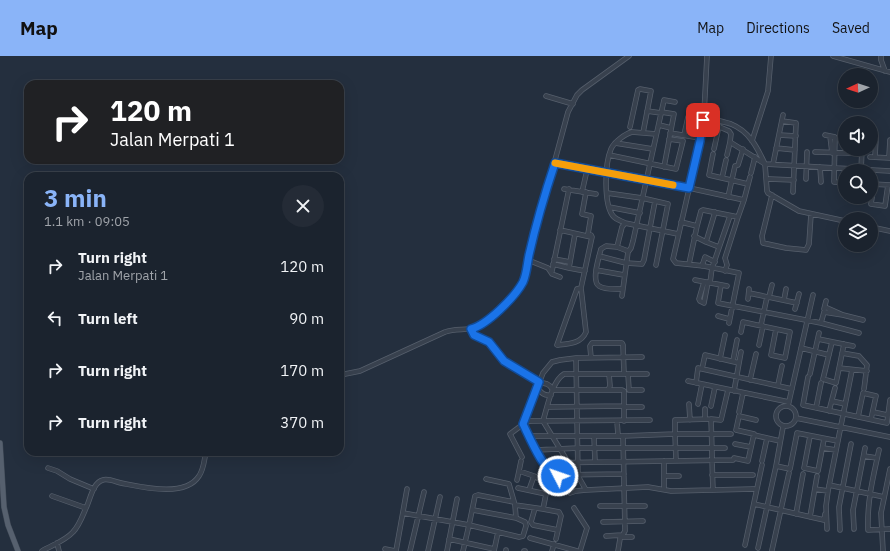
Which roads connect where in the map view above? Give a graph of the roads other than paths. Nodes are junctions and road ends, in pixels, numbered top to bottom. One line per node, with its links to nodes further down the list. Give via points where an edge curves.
1 (629, 56): 10 (street, via 582,90)
2 (707, 56): 29 (street, via 704,114 710,119 743,130)
3 (771, 56): 29 (street, via 768,91)
4 (833, 56): 6 (street)
5 (881, 56): 6 (street)
6 (885, 71): 7 (street)
7 (890, 72)
8 (546, 96): 10 (street)
9 (675, 102): 12 (street, via 664,100)
10 (573, 104): 46 (street, via 568,112)
11 (647, 111): 12 (street); 18 (street, via 652,91 640,89); 20 (street)
12 (661, 112): 16 (street); 19 (street, via 674,114)
13 (783, 115): 15 (street)
14 (688, 117): 22 (street)
15 (782, 121): 23 (street); 25 (street, via 796,123)
16 (659, 125): 19 (street); 21 (street)
17 (719, 126): 26 (street, via 703,120); 30 (street, via 731,132); 34 (street)
18 (630, 127)
19 (671, 130): 22 (street); 27 (street)
20 (643, 133): 21 (street); 31 (street, via 629,133)
21 (656, 134): 33 (street)
22 (684, 135): 26 (street)
23 (779, 135): 25 (street); 32 (street)
24 (825, 135): 39 (street, via 835,137)
25 (796, 136): 36 (street)
26 (700, 138): 71 (street)
27 (669, 139): 51 (street); 51 (street, via 683,141 676,169)
28 (890, 140): 45 (street)
29 (752, 141): 48 (street)
30 (730, 142): 35 (street); 60 (street)
31 (615, 143): 33 (street); 42 (street)
32 (776, 148): 36 (street); 49 (street)
33 (653, 149): 47 (street)
34 (714, 149)
35 (742, 149): 44 (street); 63 (street)
36 (795, 150): 50 (street)
37 (807, 152): 52 (street)
38 (815, 152): 39 (street)
39 (833, 153): 40 (street); 54 (street)
40 (838, 153)
41 (713, 154): 60 (street, via 709,175)
42 (609, 156): 47 (street); 59 (street)
43 (872, 156): 45 (street)
44 (755, 157): 48 (street); 68 (street)
45 (889, 158)
46 (555, 163): 56 (street); 112 (street)
47 (650, 163): 51 (street); 65 (street)
48 (765, 164): 49 (street); 76 (street, via 766,191)
49 (773, 164): 50 (street)
50 (794, 165): 52 (street); 64 (street)
51 (664, 166)
52 (807, 166): 53 (street); 62 (street)
53 (820, 167): 54 (street); 66 (street)
54 (833, 168): 55 (street); 67 (street, via 834,182)
55 (838, 168)
56 (587, 170): 59 (street); 72 (street)
57 (878, 171): 58 (street)
58 (890, 171)
59 (607, 174): 65 (street); 74 (street)
60 (722, 178): 63 (street)
61 (769, 179): 64 (street)
62 (806, 179)
63 (732, 180): 68 (street); 77 (street)
64 (794, 180): 73 (street)
65 (646, 181): 71 (street); 78 (street)
66 (821, 182)
67 (838, 182)
68 (748, 184): 79 (street)
69 (878, 184): 70 (street)
70 (889, 185): 82 (street)
71 (689, 188): 77 (street); 91 (street)
72 (584, 192): 75 (street); 97 (street, via 566,189); 103 (street, via 582,214 591,216 588,232)
73 (793, 192)
74 (606, 193): 78 (street); 83 (street)
75 (596, 194)
76 (772, 195): 87 (street, via 799,211); 87 (street, via 762,236 763,243 806,250 809,244)
77 (728, 197): 79 (street)
78 (642, 198): 80 (street); 86 (street)
79 (744, 200): 89 (street)
80 (655, 201): 95 (street); 98 (street, via 668,204)
81 (871, 204): 82 (street)
82 (885, 206): 84 (street)
83 (609, 207): 86 (street); 92 (street, via 615,219)
84 (890, 207)
85 (715, 212): 88 (street); 94 (street, via 701,211); 104 (street)
86 (640, 213): 93 (street)
87 (811, 214): 90 (street)
88 (730, 216): 89 (street); 106 (street)
89 (738, 217): 125 (street, via 725,258)
90 (838, 220)
91 (681, 222): 94 (street); 101 (street)
92 (625, 223): 93 (street); 105 (street)
93 (637, 224): 95 (street); 107 (street)
94 (697, 226): 102 (street)
95 (650, 228): 98 (street); 115 (street, via 643,262 640,265)
96 (878, 228): 99 (street)
97 (560, 230): 100 (street); 111 (street)
98 (663, 230): 101 (street); 118 (street)
99 (890, 231)
100 (575, 234): 103 (street); 113 (street)
101 (678, 234): 117 (street, via 674,261)
102 (694, 236): 104 (street); 117 (street)
103 (592, 237): 124 (street)
104 (706, 242): 106 (street)
105 (617, 247): 107 (street); 109 (street, via 604,247)
106 (719, 247): 114 (street)
107 (628, 251): 115 (street)
108 (699, 254): 110 (street)
109 (599, 256): 115 (street); 122 (street)
110 (705, 257): 114 (street); 119 (street)
111 (554, 259): 113 (street); 116 (street)
112 (528, 260): 127 (street, via 548,268 552,274); 155 (street, via 523,281 511,298 480,326)
113 (570, 262): 120 (street)
114 (714, 262): 121 (street)
115 (626, 263): 126 (street)
116 (553, 264): 120 (street); 123 (street)
117 (688, 264): 119 (street)
118 (656, 265)
119 (702, 266): 121 (street)
120 (569, 268): 124 (street)
121 (712, 268): 125 (street); 129 (street)
122 (596, 270): 126 (street); 134 (street, via 595,278 599,286)
123 (552, 271)
124 (585, 271): 133 (street)
125 (726, 271): 146 (street, via 739,273)
126 (624, 275): 134 (street)
127 (560, 277)
128 (695, 280): 129 (street)
129 (707, 282): 130 (street)
130 (721, 285): 132 (street); 146 (street, via 718,303)
131 (772, 285): 141 (street)
132 (727, 286)
133 (581, 288): 137 (street, via 577,289); 140 (street)
134 (622, 289): 139 (street)
135 (786, 289): 143 (street)
136 (799, 294): 145 (street)
137 (575, 295): 140 (street); 140 (street, via 557,345 579,341 584,336 586,332)
138 (813, 295): 151 (street)
139 (622, 296)
140 (582, 297)
141 (768, 297): 142 (street, via 749,291); 143 (street); 149 (street)
142 (748, 299)
143 (784, 300): 145 (street)
144 (826, 301): 148 (street)
145 (797, 303): 147 (street)
146 (732, 305): 149 (street); 150 (street, via 729,321)
147 (796, 309)
148 (824, 309): 152 (street); 153 (street)
149 (764, 312): 151 (street); 154 (street)
150 (718, 316)
151 (807, 320): 153 (street); 167 (street)
152 (863, 320)
153 (821, 323): 159 (street)
154 (762, 325): 156 (street); 157 (street, via 743,322); 165 (street)
155 (471, 329): 185 (street, via 450,330 360,372); 193 (street, via 474,335 489,342 504,361)
156 (776, 329): 156 (street, via 771,355 785,358 790,332)
157 (741, 332)
158 (819, 333): 161 (street)
159 (859, 333)
160 (725, 335): 177 (street)
161 (818, 339): 163 (street); 168 (street)
162 (738, 340): 178 (street)
163 (832, 342): 164 (street); 172 (street)
164 (844, 344): 166 (street); 170 (street)
165 (759, 345)
166 (853, 346)
167 (801, 348): 168 (street); 201 (street)
168 (815, 351): 172 (street); 223 (street, via 803,405)
169 (741, 352): 179 (street)
170 (842, 353): 181 (street); 184 (street, via 859,356 867,365)
171 (756, 354): 191 (street)
172 (829, 355): 181 (street, via 823,379 836,383)
173 (642, 357): 176 (street)
174 (576, 358): 175 (street); 186 (street); 193 (street, via 552,362 542,373)
175 (591, 358): 176 (street); 176 (street, via 592,343 622,343)
176 (623, 358): 188 (street)
177 (720, 358): 178 (street); 182 (street, via 705,355)
178 (733, 361): 179 (street)
179 (739, 363): 190 (street)
180 (782, 366): 197 (street)
181 (839, 368): 183 (street)
182 (702, 369): 190 (street); 194 (street, via 698,368)
183 (852, 370): 184 (street); 216 (street)
184 (867, 371): 202 (street)
185 (344, 374)
186 (576, 374): 187 (street); 203 (street, via 563,375); 204 (street)
187 (609, 374): 188 (street); 205 (street)
188 (626, 374): 189 (street); 206 (street, via 629,390)
189 (647, 374)
190 (736, 376): 191 (street); 208 (street)
191 (750, 380): 197 (street)
192 (688, 381): 194 (street)
193 (539, 382): 199 (street); 203 (street, via 549,384)
194 (696, 383): 196 (street)
195 (821, 383): 223 (street)
196 (702, 384): 198 (street); 214 (street)
197 (778, 385): 201 (street)
198 (715, 387): 207 (street); 218 (street)
199 (538, 388): 210 (street, via 542,394); 241 (street)
200 (835, 388): 212 (street)
201 (792, 389): 215 (street)
202 (864, 389)
203 (552, 390): 204 (street); 210 (street)
204 (577, 390): 205 (street); 217 (street)
205 (608, 390): 220 (street, via 624,390)
206 (642, 390)
207 (728, 390): 208 (street); 232 (street, via 721,420)
208 (734, 391): 209 (street)
209 (743, 393): 215 (street); 225 (street)
210 (551, 395): 219 (street)
211 (890, 400): 228 (street)
212 (832, 401): 216 (street); 224 (street)
213 (689, 404): 235 (street)
214 (698, 404)
215 (788, 404): 230 (street, via 794,410); 242 (street, via 780,407 776,414 776,421)
216 (845, 404): 227 (street)
217 (577, 406): 219 (street); 220 (street); 238 (street)
218 (711, 406)
219 (547, 407): 237 (street)
220 (624, 407): 221 (street); 240 (street)
221 (642, 407)
222 (705, 408): 231 (street)
223 (816, 408): 224 (street)
224 (830, 411): 227 (street)
225 (739, 412)
226 (873, 412): 228 (street); 229 (street, via 876,396 863,394); 233 (street)
227 (844, 413): 229 (street); 243 (street)
228 (888, 415): 233 (street, via 886,422)
229 (858, 417): 233 (street)
230 (796, 418): 242 (street, via 791,425); 243 (street)
231 (705, 419): 232 (street); 235 (street)
232 (711, 419): 245 (street)
233 (870, 419)
234 (650, 420): 240 (street)
235 (690, 420): 244 (street, via 675,420)
236 (756, 420): 248 (street, via 739,416 736,430)
237 (543, 421): 238 (street); 241 (street); 250 (street)
238 (577, 421): 239 (street); 251 (street)
239 (617, 421): 240 (street); 247 (street)
240 (624, 421)
241 (523, 424): 249 (street); 290 (street, via 510,434 522,459)
242 (783, 427): 258 (street)
243 (841, 427): 255 (street); 259 (street)
244 (675, 434): 245 (street); 253 (street); 267 (street)
245 (712, 434): 246 (street); 268 (street)
246 (731, 434)
247 (618, 435): 252 (street); 253 (street)
248 (754, 435): 256 (street); 263 (street)
249 (529, 436): 250 (street); 273 (street)
250 (552, 436): 251 (street); 264 (street)
251 (578, 436): 252 (street); 265 (street)
252 (594, 436): 266 (street)
253 (623, 436): 272 (street)
254 (810, 436): 257 (street); 270 (street, via 804,468 818,471); 287 (street, via 797,433 790,469)
255 (890, 437)
256 (767, 438): 258 (street); 328 (street)
257 (824, 439): 259 (street); 270 (street)
258 (780, 441): 287 (street)
259 (838, 441): 274 (street)
260 (0, 443): 294 (main road)
261 (735, 444): 263 (street)
262 (851, 444): 312 (street)
263 (751, 447): 281 (street, via 748,461)
264 (561, 448): 265 (street); 273 (street); 282 (street)
265 (578, 448): 266 (street); 283 (street)
266 (594, 448): 272 (street); 284 (street)
267 (676, 448): 268 (street); 272 (street); 280 (street)
268 (712, 448): 269 (street); 281 (street)
269 (725, 448)
270 (822, 448): 274 (street)
271 (865, 448): 277 (street)
272 (624, 449): 285 (street)
273 (536, 450): 286 (street)
274 (836, 450): 304 (street)
275 (879, 450): 278 (street)
276 (205, 456): 306 (street, via 199,476 187,486 157,489 105,479)
277 (864, 456): 278 (street); 318 (street)
278 (877, 458): 321 (street)
279 (664, 461): 280 (street); 285 (street); 298 (street)
280 (676, 461): 281 (street)
281 (712, 461): 300 (street)
282 (568, 462): 283 (street); 286 (street)
283 (578, 462): 284 (street); 297 (street)
284 (595, 462): 285 (street)
285 (624, 462): 292 (street)
286 (544, 463): 297 (street, via 555,475)
287 (776, 466): 334 (street)
288 (48, 468): 306 (street)
289 (890, 469): 325 (street)
290 (519, 471): 296 (street); 303 (street)
291 (789, 473): 340 (street)
292 (624, 474): 297 (street); 308 (street)
293 (803, 474): 342 (street)
294 (1, 475): 322 (main road)
295 (753, 475): 300 (street)
296 (534, 476): 313 (street); 320 (street, via 548,484)
297 (578, 476): 314 (street)
298 (664, 476): 299 (street); 309 (street)
299 (679, 476)
300 (712, 476): 315 (street)
301 (817, 476): 311 (street)
302 (486, 479): 327 (street, via 509,484)
303 (517, 480)
304 (829, 485): 312 (street); 316 (street)
305 (518, 488): 313 (street)
306 (94, 489): 335 (street)
307 (407, 489): 341 (street)
308 (624, 489): 309 (street); 314 (street); 330 (street)
309 (664, 489): 315 (street)
310 (754, 489): 315 (street)
311 (815, 489): 316 (street); 344 (street)
312 (843, 489): 318 (street); 356 (street, via 839,507)
313 (529, 490): 320 (street)
314 (586, 490): 319 (street)
315 (713, 490)
316 (828, 491): 332 (street)
317 (424, 492): 343 (street)
318 (857, 492): 321 (street); 357 (street, via 853,510)
319 (570, 493)
320 (546, 494): 338 (street)
321 (869, 494): 325 (street); 353 (street, via 868,530)
322 (1, 496): 333 (main road)
323 (52, 496): 335 (street)
324 (440, 496): 346 (street)
325 (884, 497): 353 (street, via 881,512)
326 (457, 499): 349 (street)
327 (514, 503): 336 (street); 339 (street, via 478,495 474,498); 345 (street)
328 (754, 504): 334 (street); 368 (street)
329 (600, 506): 330 (street)
330 (625, 506): 331 (street); 347 (street)
331 (644, 506)
332 (826, 506): 344 (street, via 824,520); 352 (street)
333 (2, 507): 373 (main road)
334 (767, 507): 340 (street); 369 (street)
335 (86, 508): 365 (street, via 73,532)
336 (534, 508): 338 (street); 355 (street, via 531,522 533,525)
337 (574, 508): 383 (street, via 587,528)
338 (543, 509): 355 (street, via 559,512 561,516)
339 (472, 510): 345 (street); 351 (street)
340 (781, 510): 342 (street); 372 (street)
341 (403, 513): 343 (street); 376 (street)
342 (796, 514): 344 (street)
343 (418, 516): 346 (street); 377 (street)
344 (810, 517)
345 (516, 518): 358 (street, via 525,522 523,536)
346 (435, 519): 349 (street); 378 (street)
347 (625, 521): 348 (street); 350 (street); 360 (street, via 625,531)
348 (643, 521)
349 (453, 522): 351 (street); 363 (street)
350 (603, 522)
351 (469, 525): 358 (street); 366 (street)
352 (827, 529)
353 (882, 529): 354 (street); 385 (street)
354 (890, 529)
355 (558, 530): 364 (street)
356 (840, 530)
357 (854, 530)
358 (498, 532): 371 (street)
359 (606, 536): 360 (street)
360 (621, 536): 361 (street); 384 (street)
361 (632, 537)
362 (530, 538): 367 (street)
363 (449, 539): 366 (street); 379 (street)
364 (556, 539)
365 (56, 543): 374 (street); 375 (street)
366 (465, 543): 371 (street); 380 (street)
367 (554, 544): 381 (street); 382 (street)
368 (745, 545)
369 (758, 548)
370 (385, 549): 376 (street)
371 (494, 550)
372 (772, 550)
373 (18, 551)
374 (42, 551)
375 (59, 551)
376 (395, 551)
377 (410, 551)
378 (428, 551)
379 (447, 551)
380 (464, 551)
381 (552, 551)
382 (577, 551)
383 (580, 551)
384 (618, 551)
385 (883, 551)

